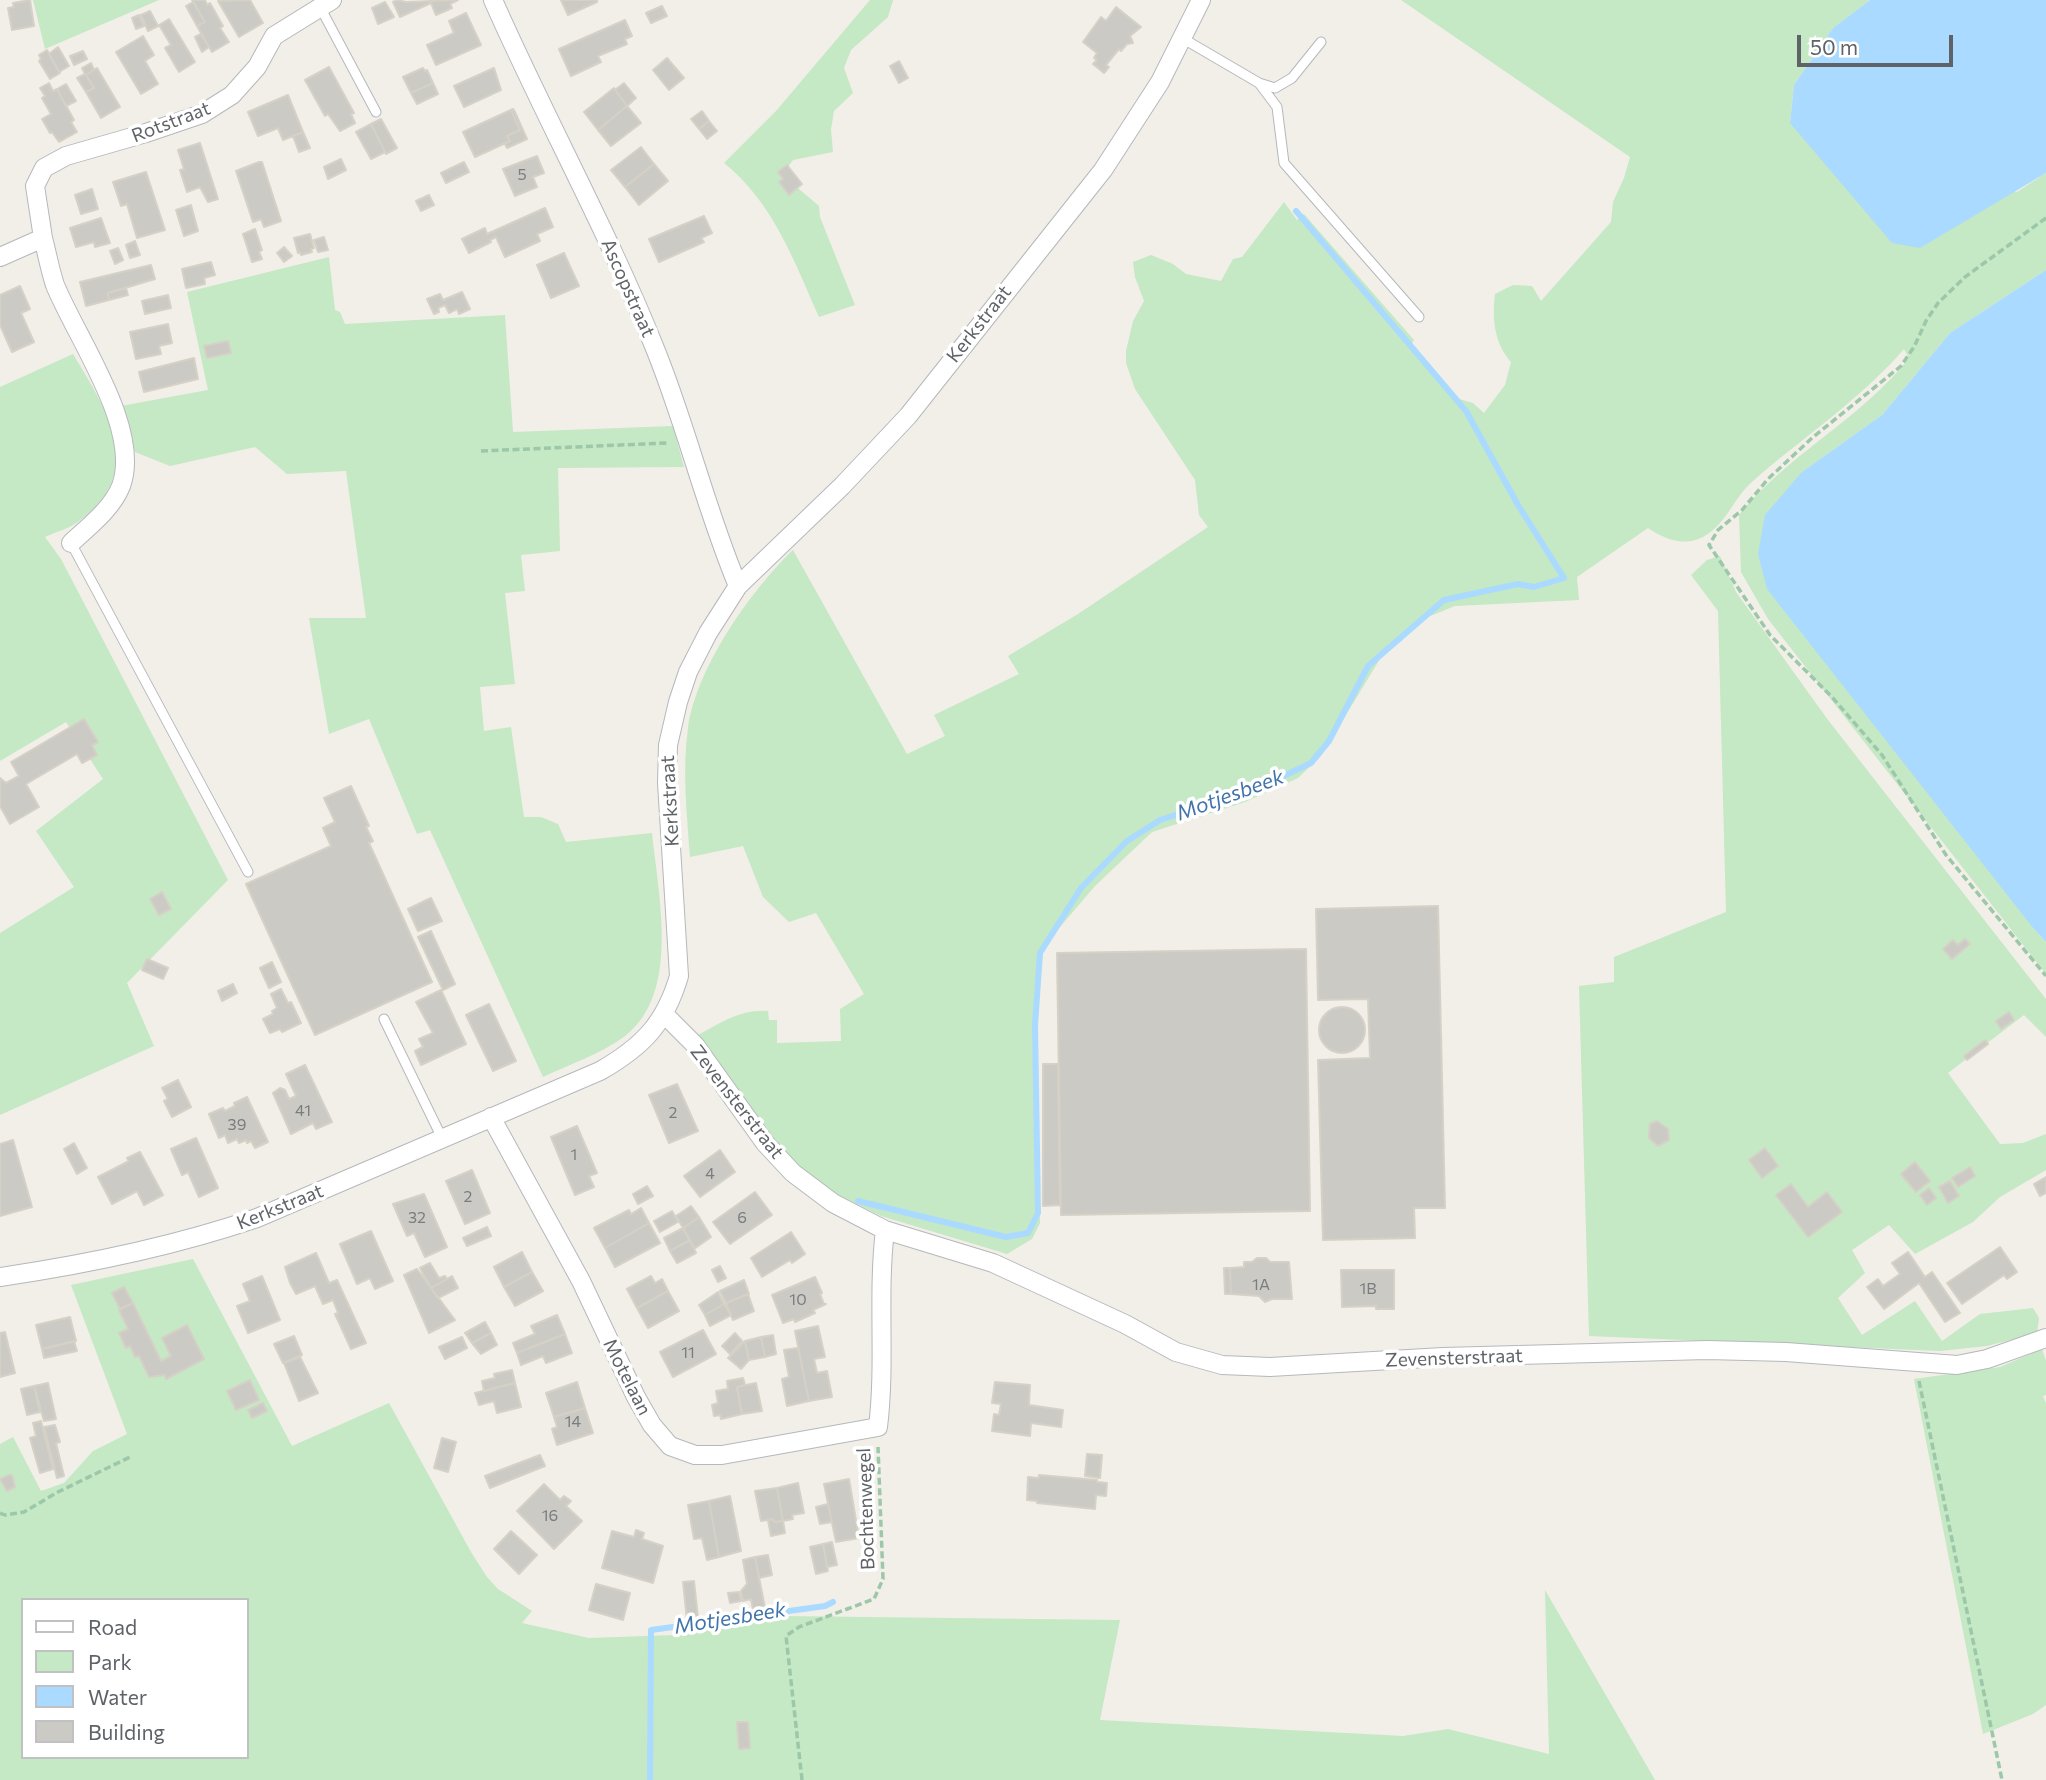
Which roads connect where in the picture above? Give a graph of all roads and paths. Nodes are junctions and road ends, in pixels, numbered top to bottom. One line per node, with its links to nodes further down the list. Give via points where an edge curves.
1 (493, 0): 12 (street, Ascopstraat, via 657,352)
2 (1201, 0): 4 (street, Kerkstraat)
3 (326, 3): 7 (lane); 9 (street, Rotstraat, via 274,36 257,67 232,95 202,114 66,156 44,168 35,186)
4 (1182, 38): 6 (lane); 15 (street, Kerkstraat, via 1160,82 1103,170 908,416)
5 (1321, 42): 6 (lane, via 1292,78 1275,88)
6 (1259, 83): 11 (lane, via 1277,107 1284,163)
7 (376, 112)
8 (2046, 218): 17 (path, via 1965,277 1938,303 1901,366 1812,438 1718,530 1710,545 1770,635 1882,755 1946,855)
9 (43, 238): 10 (street); 14 (street, Rotstraat, via 55,283 120,422 125,449 121,486 106,509)
10 (0, 257)
11 (1419, 317)
12 (686, 438): 13 (path, via 660,444); 15 (street, Ascopstraat)
13 (481, 451)
14 (71, 543): 16 (lane)
15 (738, 586): 18 (street, Kerkstraat, via 688,672 668,745 679,976)
16 (248, 872)
17 (2046, 976)
18 (664, 1014): 20 (street, Kerkstraat, via 648,1037 600,1071); 22 (street, Zevensterstraat, via 695,1045 765,1143 793,1172 833,1203)
19 (384, 1019): 21 (lane)
20 (491, 1117): 21 (street, Kerkstraat); 26 (street, Motelaan, via 581,1281 636,1397 670,1446 695,1455 722,1455)
21 (442, 1138): 23 (street, Kerkstraat, via 257,1218 200,1237 78,1266)
22 (885, 1230): 25 (street, Zevensterstraat, via 993,1263 1176,1352 1222,1365 1707,1350); 26 (street, via 880,1268 882,1396)
23 (0, 1277)
24 (2046, 1338): 25 (street, Zevensterstraat, via 1987,1359 1957,1364)
25 (1915, 1362): 30 (path)
26 (878, 1427): 29 (path, Bochtenwegel, via 883,1579 874,1599 786,1636)
27 (130, 1457): 28 (path, via 24,1511)
28 (0, 1513)
29 (802, 1780)
30 (2002, 1780)

